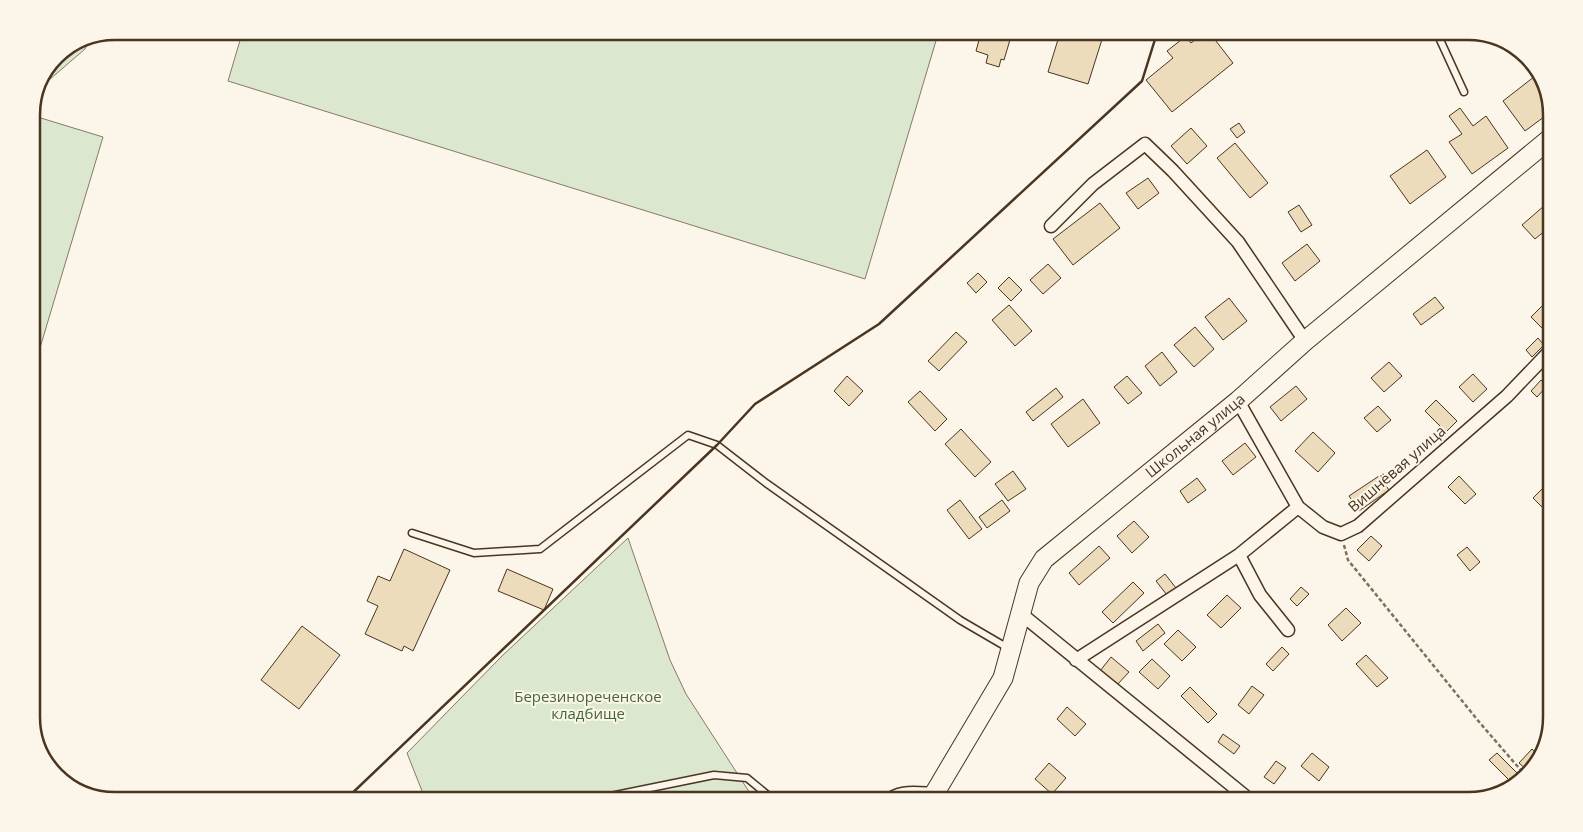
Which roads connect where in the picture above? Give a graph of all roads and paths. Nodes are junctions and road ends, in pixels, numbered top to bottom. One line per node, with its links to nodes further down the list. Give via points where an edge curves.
1 (1440, 40): 2 (lane)
2 (1464, 92)
3 (1543, 144): 5 (street, Школьная улица)
4 (1051, 226): 5 (street, via 1093,184 1145,144 1238,242)
5 (1305, 341): 7 (street, Школьная улица)
6 (1543, 358): 10 (street, Вишнёвая улица, via 1507,396 1358,526)
7 (1238, 401): 8 (street); 12 (street, Школьная улица, via 1044,559 1030,583)
8 (1298, 507): 10 (street, via 1323,527); 11 (street)
9 (412, 533): 14 (lane, via 474,553 540,549 688,435 718,445 766,483 960,620)
10 (1341, 534): 16 (path, via 1348,560)
11 (1239, 556): 13 (street, via 1260,595); 15 (street)
12 (1020, 613): 14 (street, Школьная улица); 15 (street)
13 (1288, 630)
14 (1010, 649): 21 (street, Школьная улица, via 1003,678)
15 (1076, 660): 22 (street)
16 (1520, 770)
17 (630, 792): 18 (lane, via 714,775 747,778)
18 (764, 792)
19 (898, 792): 20 (lane)
20 (914, 792)
21 (935, 792)
22 (1240, 792)

